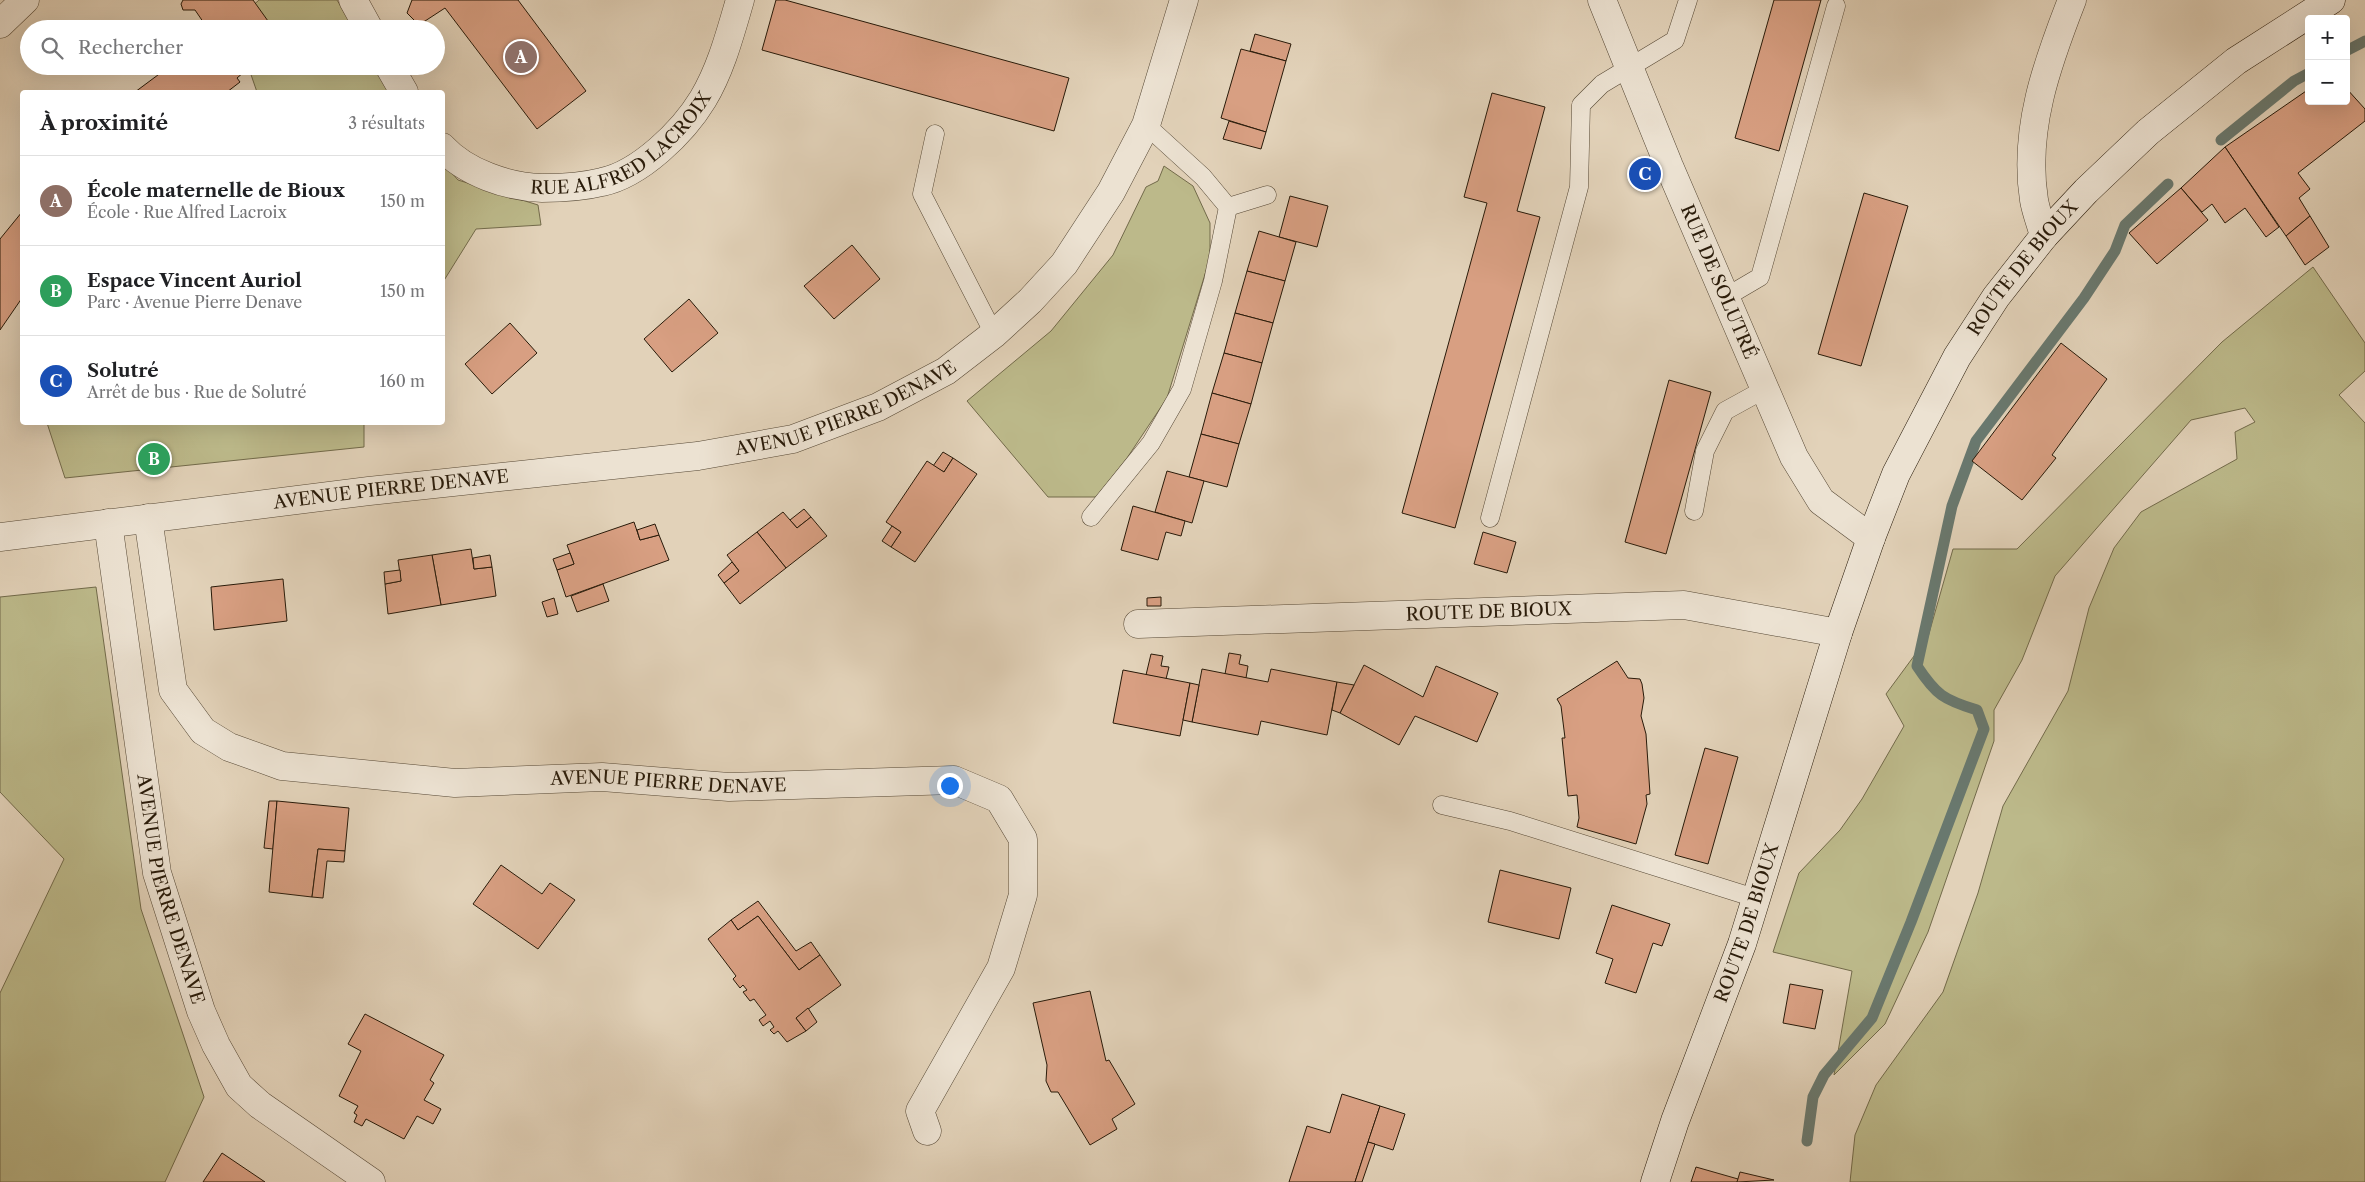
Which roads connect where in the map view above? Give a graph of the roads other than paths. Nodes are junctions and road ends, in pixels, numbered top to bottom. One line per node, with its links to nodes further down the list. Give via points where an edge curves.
1 (25, 0): 11 (street)
2 (352, 0): 10 (street)
3 (740, 0): 17 (street, RUE ALFRED LACROIX, via 728,45 702,100 672,138 642,164 604,182 565,188 526,188 481,174)
4 (1184, 0): 15 (street, AVENUE PIERRE DENAVE)
5 (1602, 0): 12 (street, RUE DE SOLUTRÉ)
6 (1688, 0): 12 (lane, via 1675,40)
7 (2072, 0): 20 (street, via 2037,104 2030,156 2034,200)
8 (2331, 0): 20 (street, ROUTE DE BIOUX, via 2236,61 2148,132)
9 (1836, 6): 21 (lane, via 1760,277)
10 (363, 20)
11 (0, 24)
12 (1630, 69): 21 (street, RUE DE SOLUTRÉ); 27 (lane, via 1602,84 1581,105 1578,187)
13 (394, 75): 14 (street)
14 (403, 90)
15 (1146, 125): 19 (lane, via 1203,177); 22 (street, AVENUE PIERRE DENAVE, via 1111,192 1064,264)
16 (934, 134): 22 (lane, via 922,194)
17 (445, 150)
18 (1267, 195): 19 (lane)
19 (1228, 207): 25 (lane, via 1213,282 1182,389 1151,443)
20 (2044, 236): 30 (street, ROUTE DE BIOUX, via 1996,297 1957,358 1896,474)
21 (1726, 297): 23 (street, RUE DE SOLUTRÉ)
22 (994, 334): 26 (street, AVENUE PIERRE DENAVE, via 946,371 878,407 794,439 698,456)
23 (1765, 389): 24 (lane, via 1725,411 1705,451); 30 (street, RUE DE SOLUTRÉ, via 1794,457 1821,501)
24 (1694, 511)
25 (1091, 517)
26 (148, 518): 28 (street, AVENUE PIERRE DENAVE); 35 (street, AVENUE PIERRE DENAVE, via 173,690 203,731 229,747 282,766 455,784 602,777 729,788 954,780 998,799 1023,839 1023,895 1002,968 920,1111)
27 (1490, 518)
28 (108, 523): 29 (street, AVENUE PIERRE DENAVE); 36 (street, AVENUE PIERRE DENAVE, via 157,873 201,1011 238,1086 260,1105)
29 (0, 537)
30 (1871, 538): 32 (street, ROUTE DE BIOUX)
31 (1138, 624): 32 (street, ROUTE DE BIOUX, via 1684,605)
32 (1838, 633): 34 (street, ROUTE DE BIOUX)
33 (1442, 804): 34 (lane, via 1510,821)
34 (1755, 898): 37 (street, ROUTE DE BIOUX, via 1742,944)
35 (927, 1131)
36 (371, 1182)
37 (1655, 1182)

